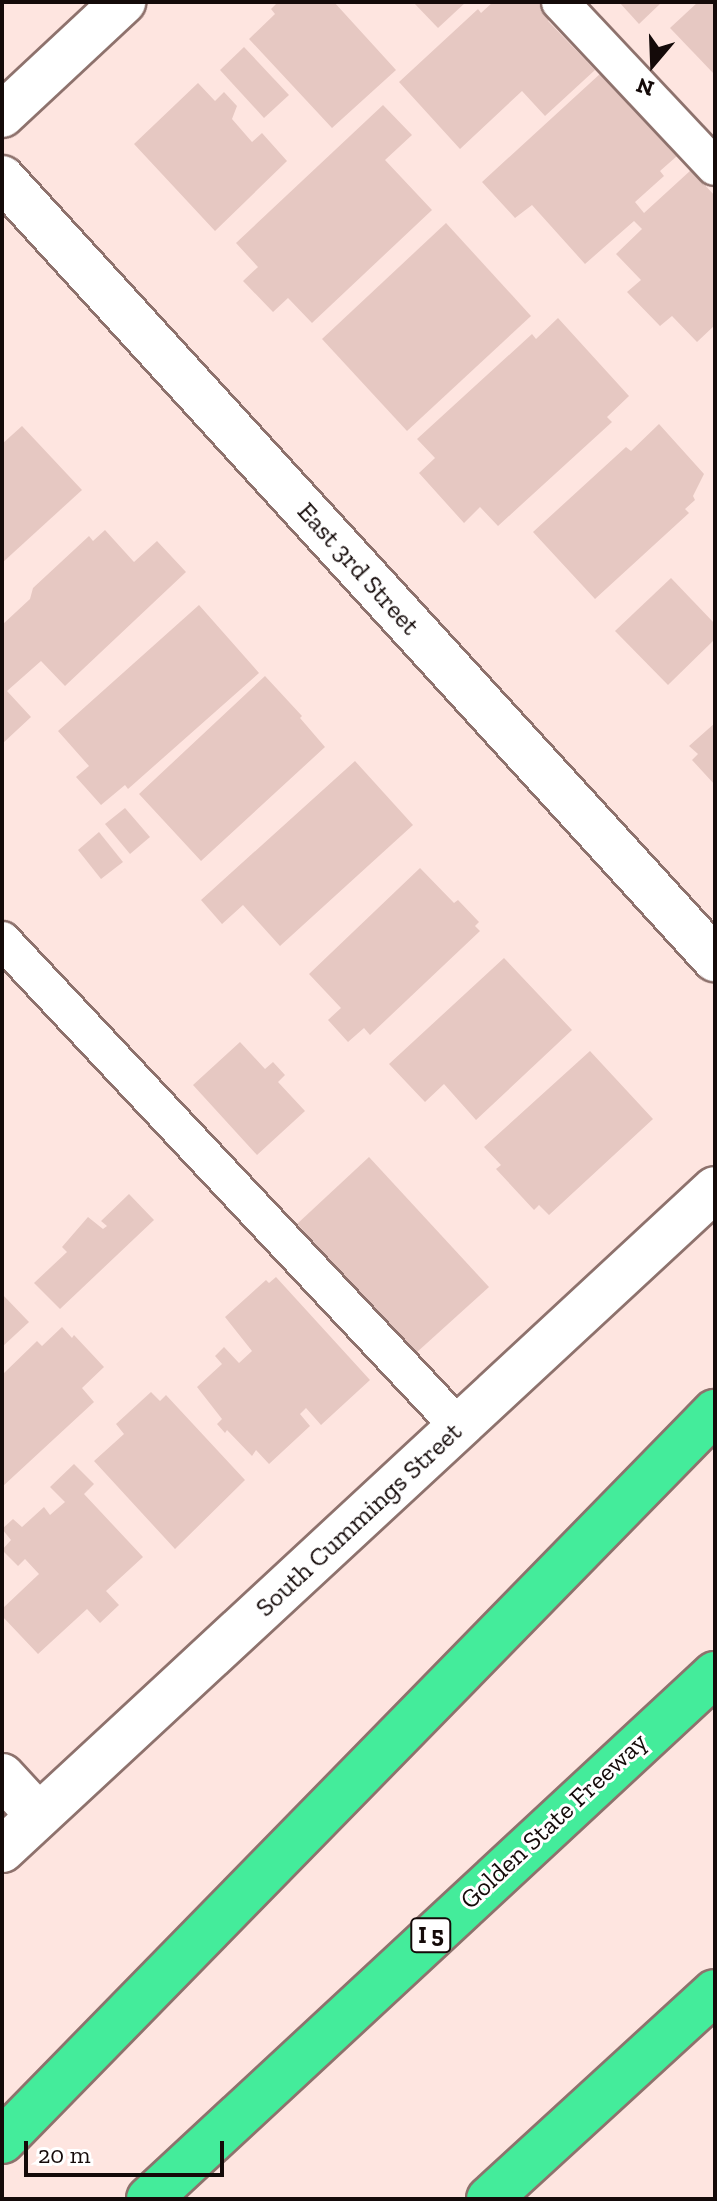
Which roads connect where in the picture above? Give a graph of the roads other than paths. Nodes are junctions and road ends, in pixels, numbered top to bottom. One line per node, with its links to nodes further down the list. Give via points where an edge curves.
1 (123, 2): 3 (street)
2 (560, 2): 4 (lane)
3 (2, 115)
4 (715, 167)
5 (2, 178): 7 (street, East 3rd Street)
6 (2, 940): 10 (lane)
7 (715, 959)
8 (715, 1189): 10 (street, South Cummings Street)
9 (715, 1412): 16 (highway)
10 (459, 1427): 13 (street, South Cummings Street)
11 (715, 1674): 17 (highway, Golden State Freeway / I 5)
12 (2, 1776): 13 (street)
13 (39, 1816): 14 (street, South Cummings Street)
14 (2, 1850)
15 (715, 1992): 18 (highway)
16 (2, 2141)
17 (149, 2199)
18 (489, 2199)

